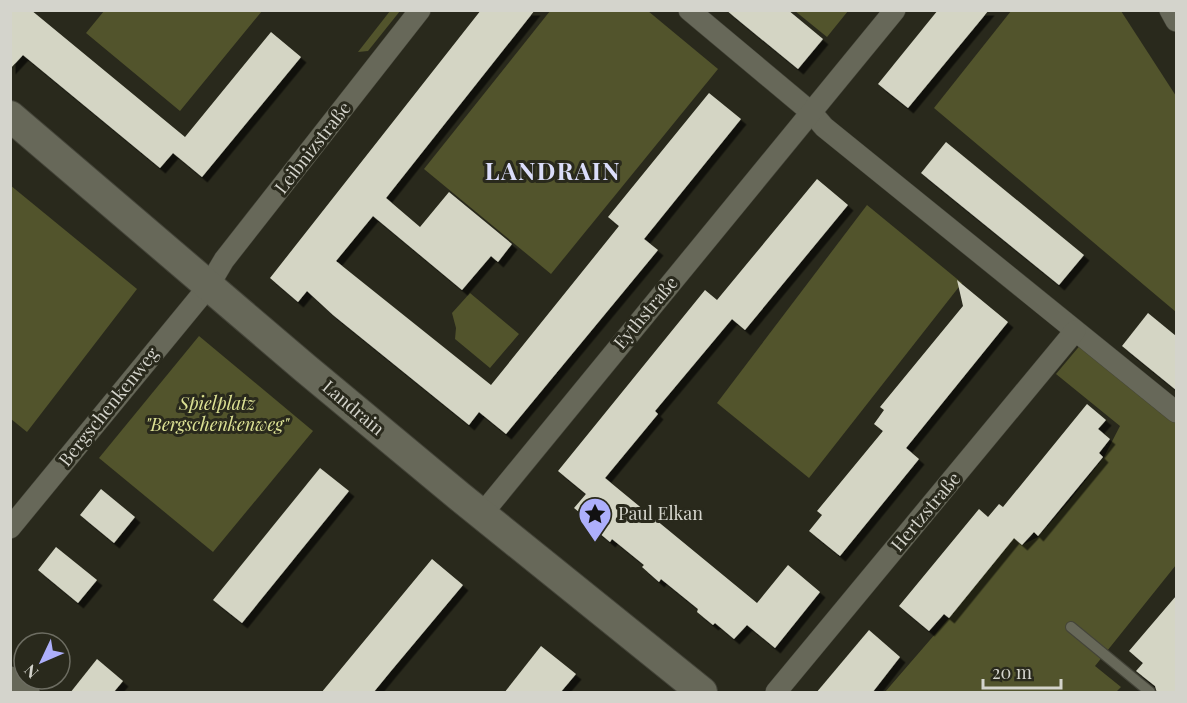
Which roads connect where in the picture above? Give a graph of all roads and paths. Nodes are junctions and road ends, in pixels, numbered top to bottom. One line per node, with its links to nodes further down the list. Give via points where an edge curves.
1 (420, 10): 8 (street, Leibnizstraße, via 224,260)
2 (689, 10): 6 (street)
3 (895, 10): 6 (street, Eythstraße)
4 (1170, 10): 5 (street)
5 (1176, 21)
6 (812, 113): 9 (street, via 824,127); 11 (street, Eythstraße)
7 (10, 116): 8 (street, Landrain)
8 (208, 287): 11 (street, Landrain); 12 (street, Bergschenkenweg)
9 (1075, 331): 10 (street); 17 (street, Hertzstraße)
10 (1176, 412)
11 (482, 514): 16 (street, Landrain)
12 (10, 528)
13 (1071, 627): 18 (lane)
14 (10, 677): 15 (street)
15 (29, 693)
16 (702, 693)
17 (776, 693)
18 (1150, 693)

